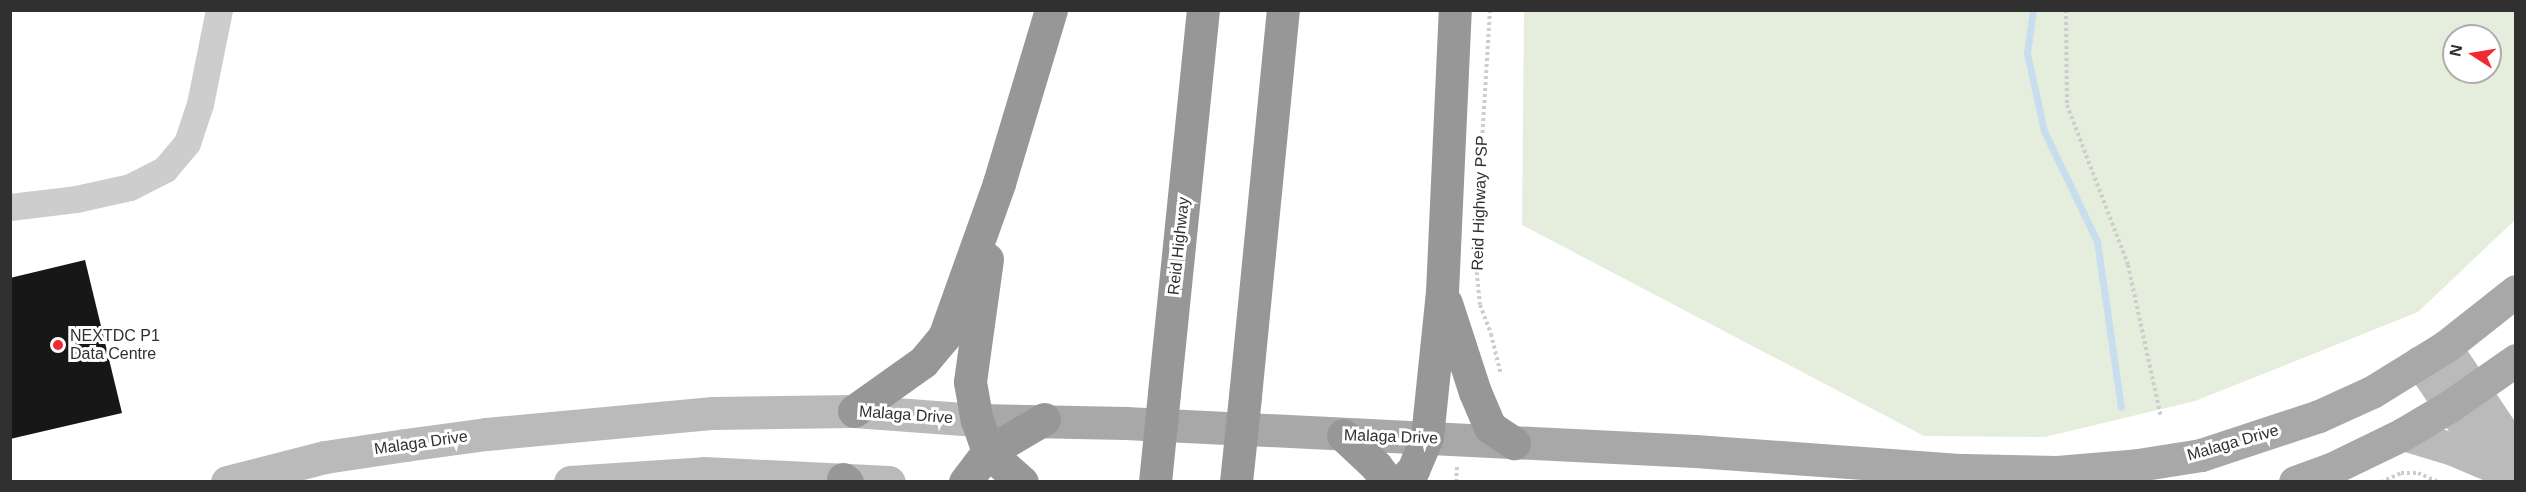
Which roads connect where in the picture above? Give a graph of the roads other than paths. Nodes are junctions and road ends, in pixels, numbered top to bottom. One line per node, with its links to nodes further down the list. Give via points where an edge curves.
1 (219, 10): 7 (street, via 201,104 187,143 165,169 130,187)
2 (1051, 10): 6 (highway)
3 (1203, 10): 28 (highway, Reid Highway, bridge)
4 (1283, 10): 29 (highway, bridge)
5 (1455, 10): 9 (highway)
6 (999, 183): 13 (highway, via 944,337 923,362); 15 (highway, via 970,382)
7 (10, 207)
8 (2516, 291): 10 (main road, Malaga Drive)
9 (1443, 292): 18 (highway); 19 (highway, via 1490,427)
10 (2432, 354): 12 (main road); 19 (main road, Malaga Drive, via 2372,393 2319,417 2201,455 2126,466 2057,472 1962,470)
11 (2516, 360): 12 (main road)
12 (2462, 398): 16 (main road); 21 (main road)
13 (854, 411): 15 (main road, Malaga Drive); 23 (main road, Malaga Drive, via 713,413 486,434 325,458)
14 (1044, 419): 15 (main road, Malaga Drive); 17 (main road, Malaga Drive); 20 (highway)
15 (977, 420): 20 (highway)
16 (2403, 434): 21 (main road); 32 (main road)
17 (1343, 435): 18 (main road, Malaga Drive); 30 (highway)
18 (1427, 437): 19 (main road, Malaga Drive); 31 (highway, via 1413,470)
19 (1514, 443)
20 (988, 452): 26 (highway); 27 (highway)
21 (2510, 468)
22 (845, 480): 24 (main road, via 704,473); 25 (main road)
23 (227, 482)
24 (570, 482)
25 (889, 482)
26 (965, 482)
27 (1022, 482)
28 (1155, 482)
29 (1236, 482)
30 (1388, 482)
31 (1401, 482)
32 (2295, 482)

